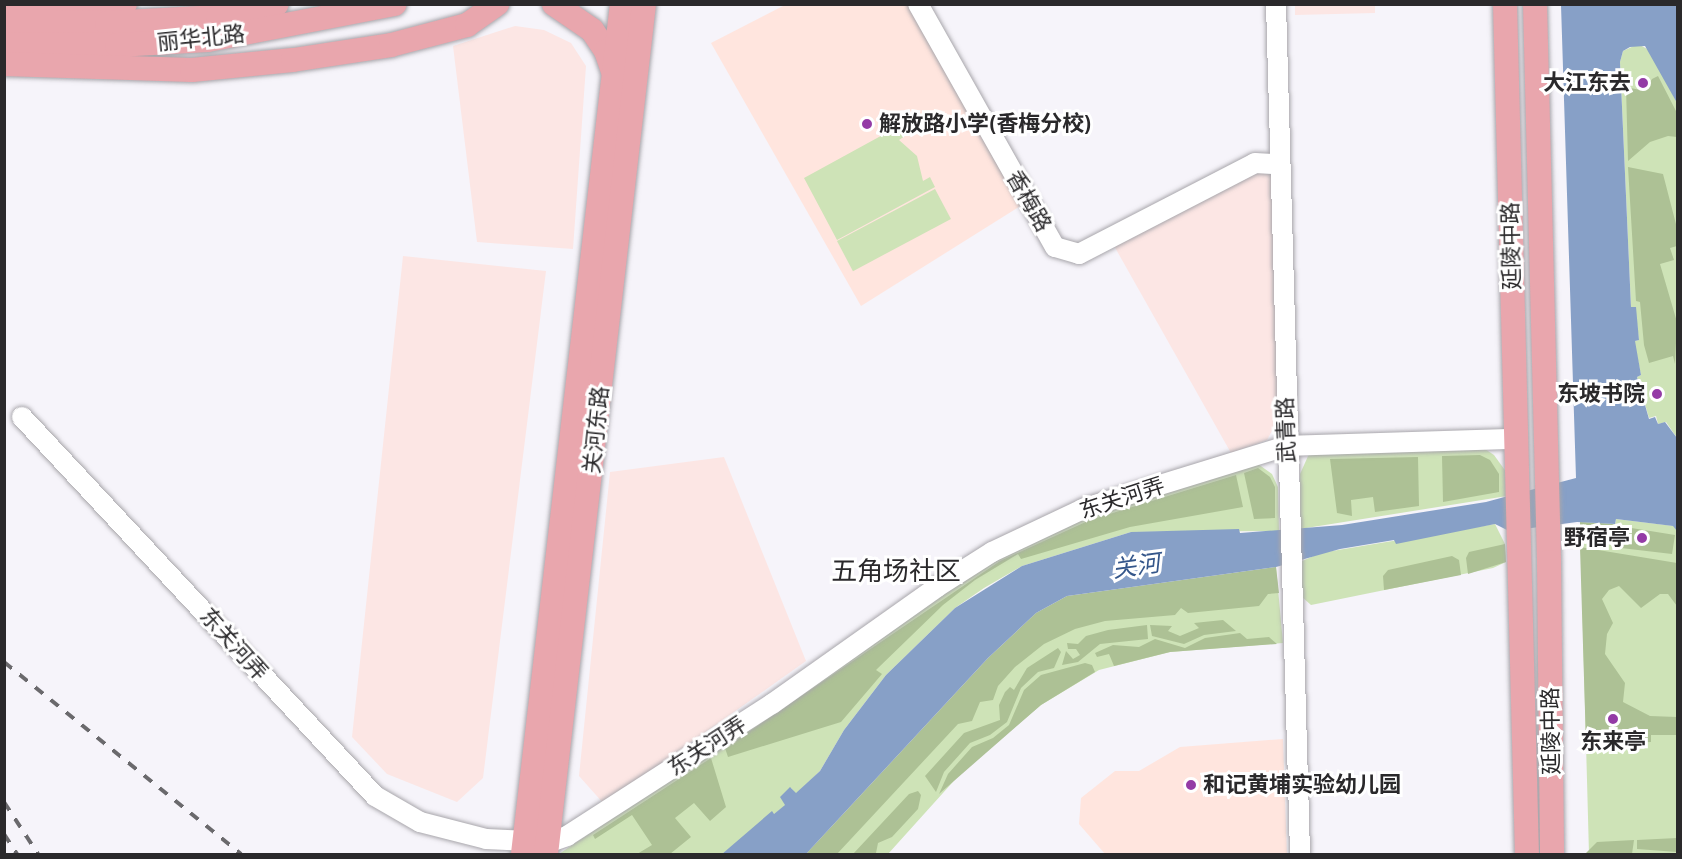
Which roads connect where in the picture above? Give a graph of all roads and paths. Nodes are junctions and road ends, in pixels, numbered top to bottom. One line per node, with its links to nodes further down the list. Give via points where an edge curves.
1 (277, 4): 13 (main road, 丽华北路, via 207,17 107,23)
2 (395, 4): 14 (main road, 丽华北路, via 208,40 117,45)
3 (497, 4): 15 (main road, via 467,25 391,45 293,60 192,70)
4 (554, 4): 16 (main road, via 592,30)
5 (622, 4): 16 (main road, 关河东路)
6 (644, 4): 22 (main road, 关河东路)
7 (918, 4): 17 (street, 香梅路, via 1055,247 1079,254 1255,164)
8 (1276, 4): 17 (street, 武青路)
9 (1505, 4): 19 (main road, 延陵中路)
10 (1535, 4): 25 (main road, 延陵中路)
11 (4, 5): 12 (main road)
12 (114, 5)
13 (4, 21)
14 (4, 44)
15 (4, 64)
16 (614, 73): 21 (main road, 关河东路)
17 (1277, 164): 20 (street, 武青路)
18 (22, 417): 21 (street, 东关河弄, via 375,796 420,822)
19 (1514, 439): 20 (street, 东关河弄); 24 (main road, 延陵中路)
20 (1286, 446): 22 (street, 东关河弄, via 1085,508 992,552 937,586 772,704); 23 (street, 武青路)
21 (524, 847): 22 (street, 东关河弄)
22 (548, 848)
23 (1300, 855)
24 (1527, 855)
25 (1552, 855)

